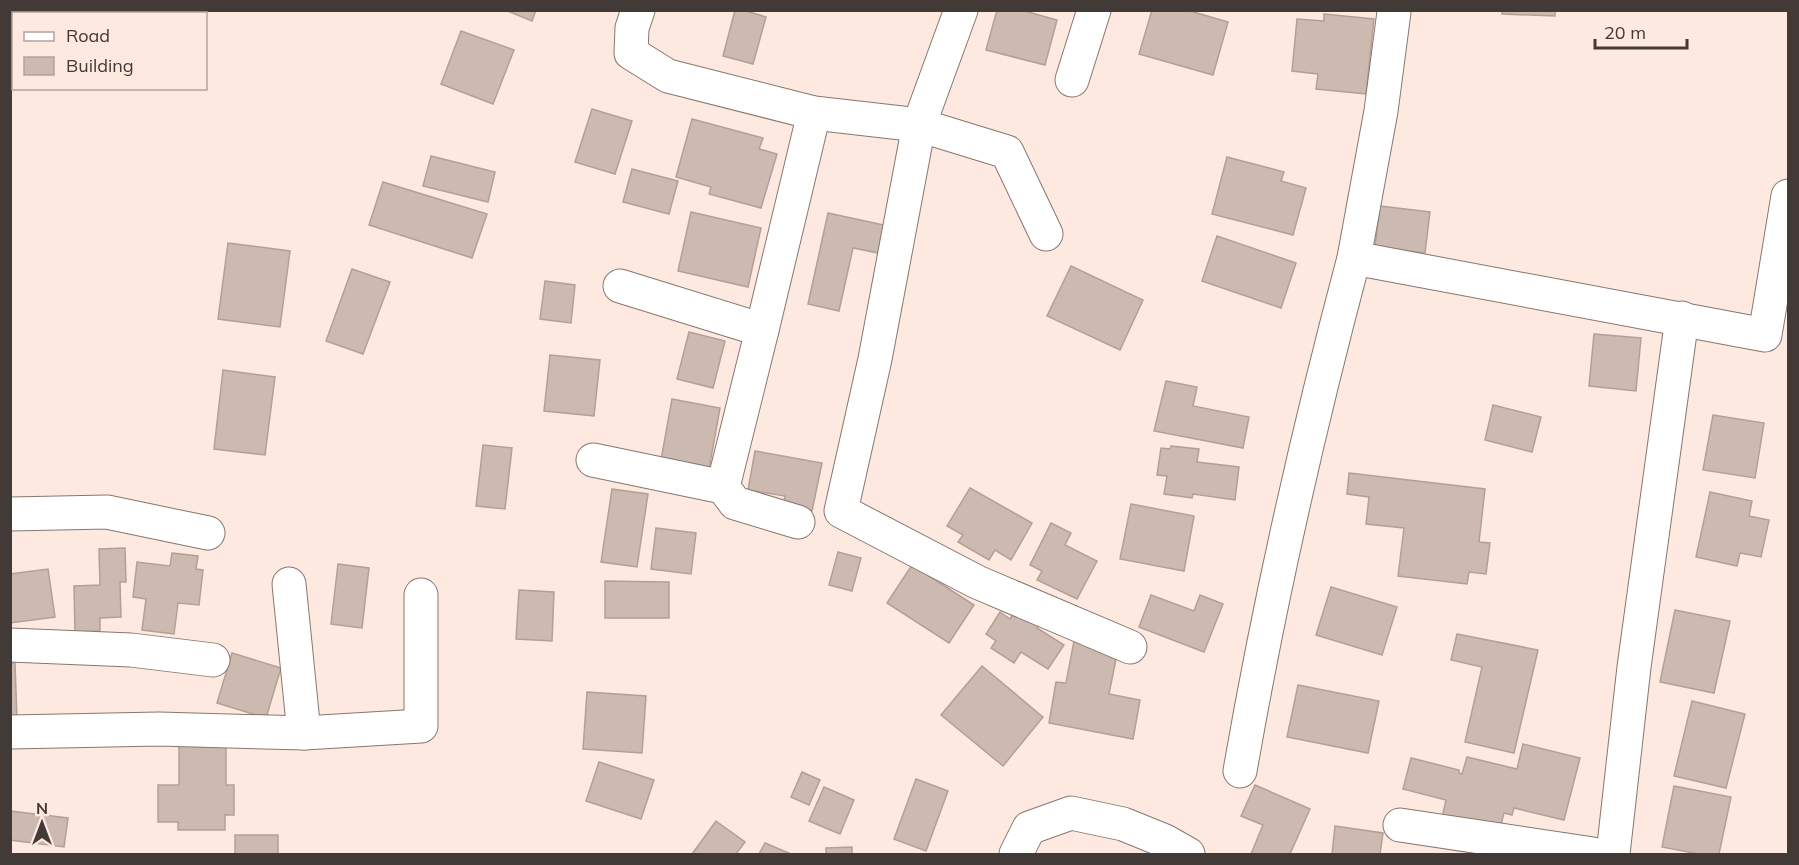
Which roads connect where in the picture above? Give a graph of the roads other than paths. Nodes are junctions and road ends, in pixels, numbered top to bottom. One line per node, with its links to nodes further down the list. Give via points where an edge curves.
1 (638, 10): 6 (street, via 632,28 631,53 668,76)
2 (961, 10): 7 (street)
3 (1094, 10): 5 (street)
4 (1394, 12): 10 (street, via 1381,111)
5 (1072, 81)
6 (814, 113): 7 (street); 13 (street)
7 (919, 125): 9 (street, via 1007,152); 22 (street, via 875,359 841,511 977,582)
8 (1788, 196): 12 (street, via 1765,335)
9 (1046, 234)
10 (1354, 258): 12 (street); 26 (street, via 1322,375 1256,678)
11 (620, 286): 13 (street)
12 (1682, 318): 32 (street, via 1634,667)
13 (762, 330): 15 (street)
14 (593, 460): 15 (street)
15 (723, 487): 17 (street, via 735,503)
16 (10, 514): 18 (street, via 106,512)
17 (798, 522)
18 (208, 533)
19 (289, 584): 25 (street)
20 (421, 595): 25 (street, via 421,726)
21 (10, 645): 23 (street, via 131,650)
22 (1130, 646)
23 (213, 660)
24 (10, 732): 25 (street, via 159,729)
25 (304, 733)
26 (1240, 771)
27 (1400, 825): 28 (street)
28 (1552, 851): 31 (street)
29 (1016, 855): 30 (street, via 1029,828 1071,813 1123,824)
30 (1188, 855)
31 (1593, 855)
32 (1613, 855)

